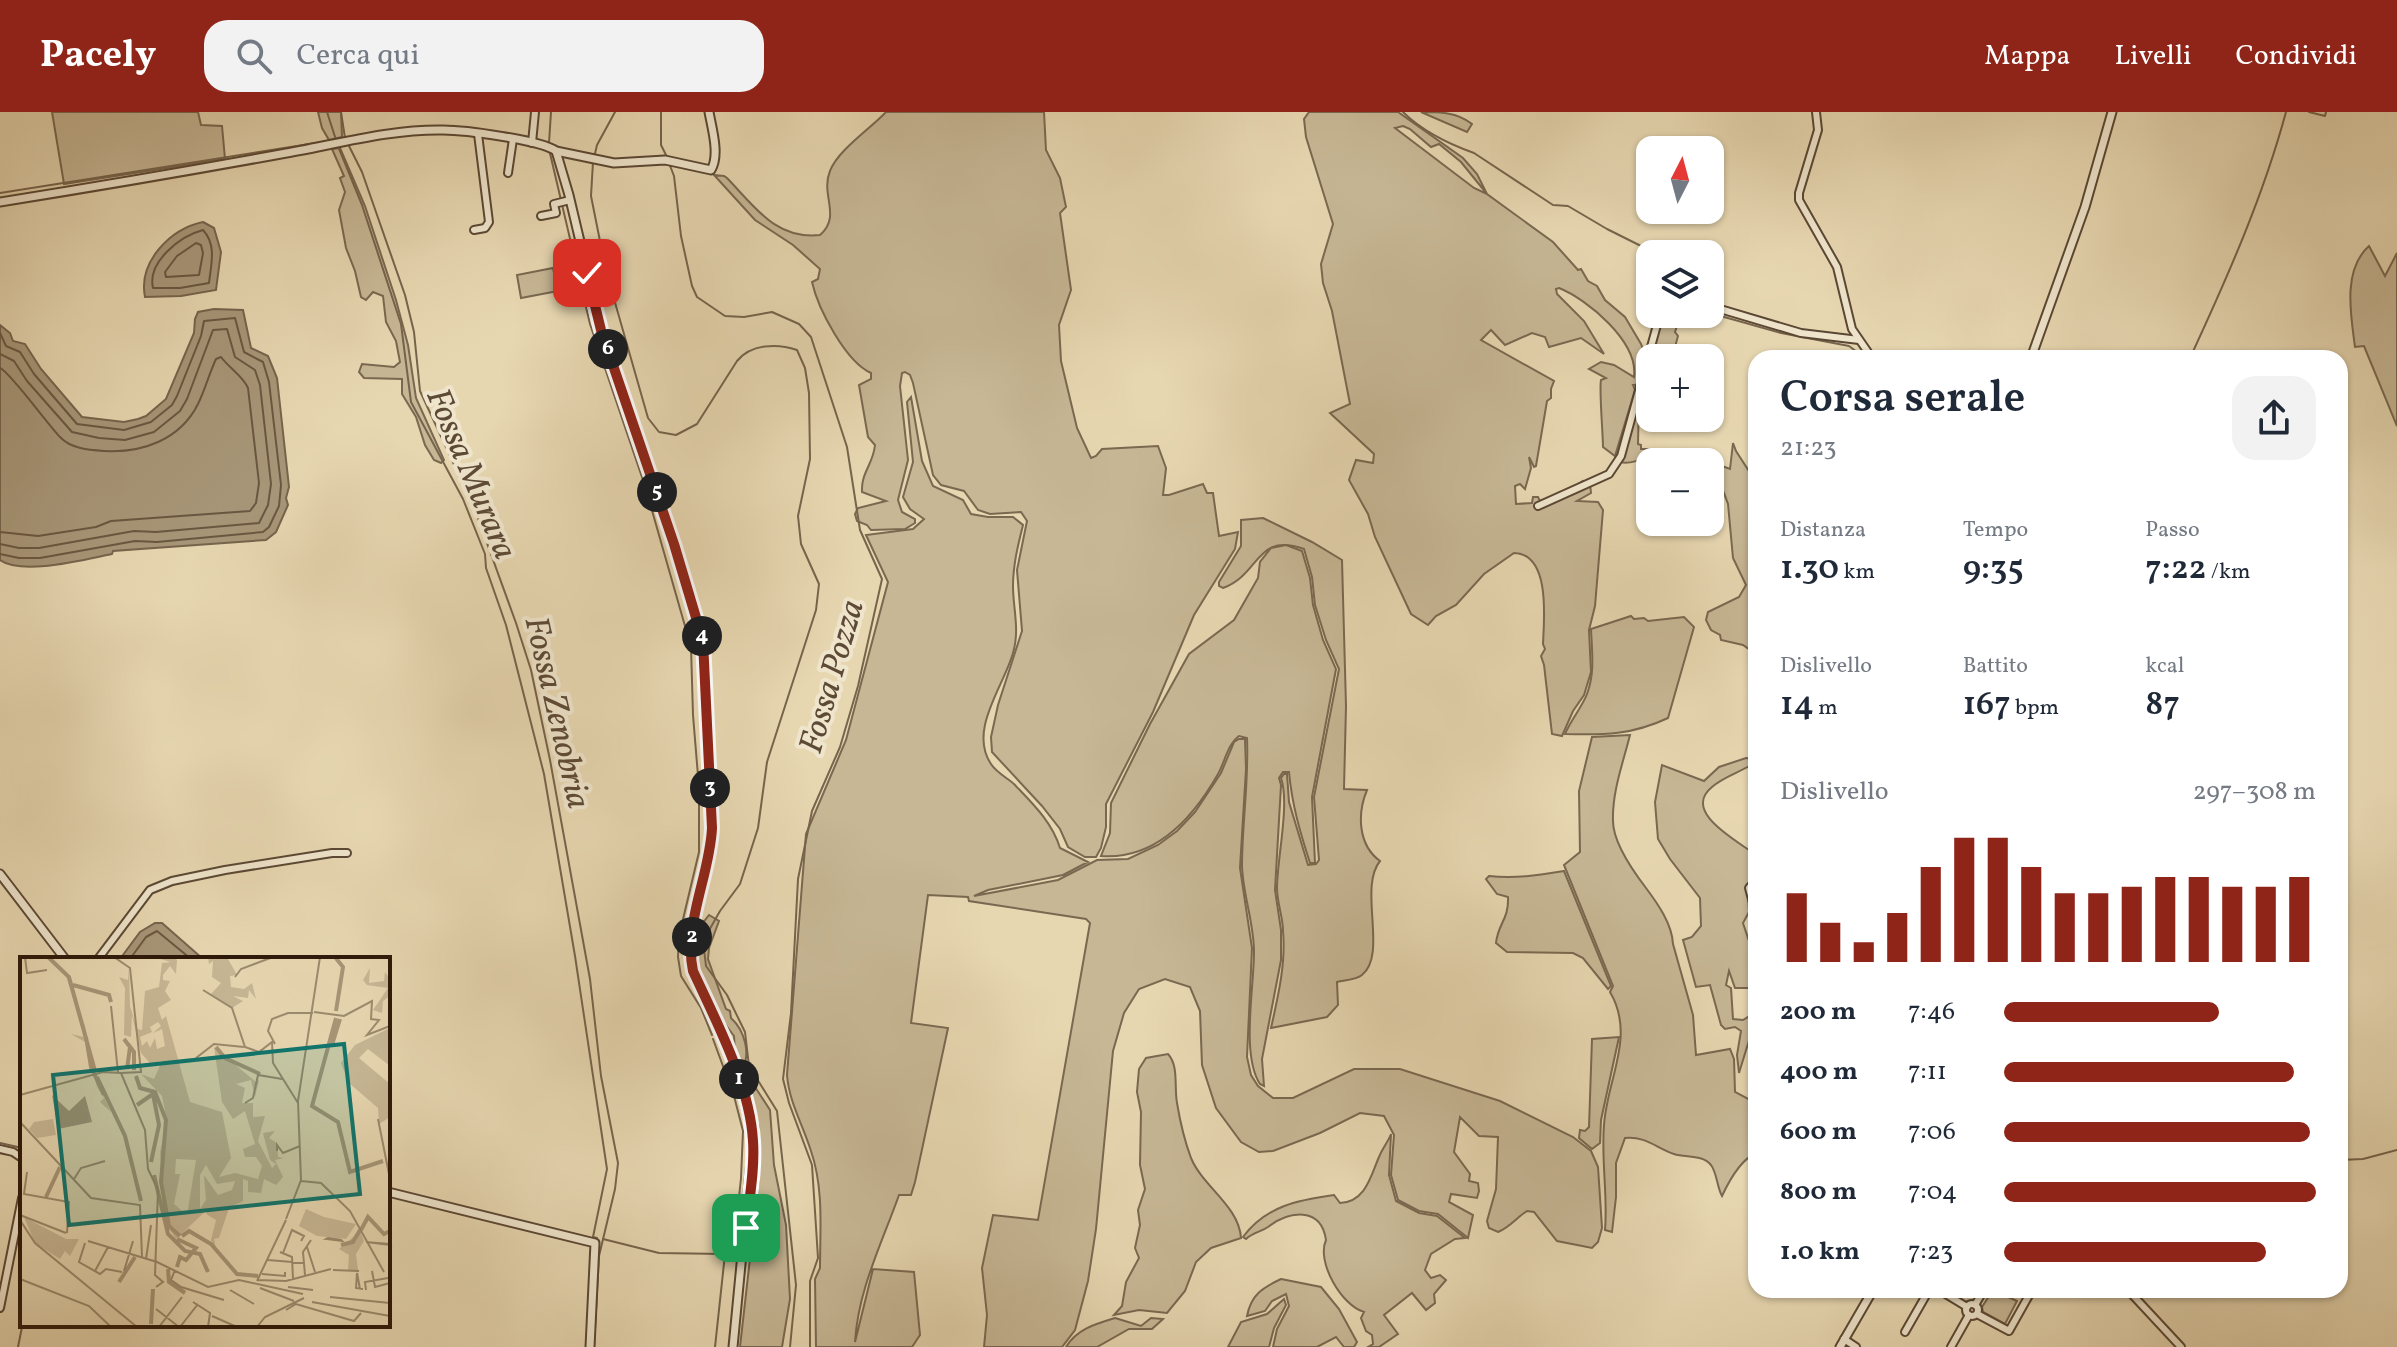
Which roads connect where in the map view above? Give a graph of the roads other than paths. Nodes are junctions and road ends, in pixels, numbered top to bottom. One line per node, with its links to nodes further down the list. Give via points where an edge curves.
1 (535, 112): 7 (street)
2 (709, 112): 8 (street, via 715,165 711,170 668,160 614,163)
3 (1816, 112): 17 (street, via 1818,130 1799,200 1837,267)
4 (2112, 112): 19 (street)
5 (478, 134): 6 (street); 11 (street, via 436,130 341,143); 14 (street, via 489,222)
6 (513, 139): 7 (street); 9 (street)
7 (532, 143): 8 (street)
8 (551, 148): 12 (street)
9 (508, 173)
10 (552, 195): 12 (street)
11 (0, 202)
12 (562, 202): 13 (street, via 556,213); 40 (street, via 703,641 712,828 691,961 740,1082 753,1140)
13 (541, 216)
14 (474, 230)
15 (1724, 310): 17 (street, via 1801,333)
16 (1656, 328): 20 (street, via 1621,456 1609,474)
17 (1859, 340): 18 (street)
18 (1866, 350)
19 (2034, 350)
20 (1538, 506)
21 (347, 853): 24 (street, via 225,870 150,890)
22 (0, 874): 23 (street)
23 (63, 957)
24 (100, 957)
25 (0, 1149): 26 (street)
26 (20, 1157)
27 (390, 1192): 39 (street, via 595,1243)
28 (20, 1208): 35 (street)
29 (1868, 1298): 38 (street)
30 (1924, 1298): 37 (street)
31 (1951, 1298): 36 (street)
32 (1979, 1298): 36 (street)
33 (2028, 1298): 36 (street, via 2009,1331)
34 (2135, 1298): 43 (street)
35 (0, 1308)
36 (1971, 1312): 42 (street)
37 (1905, 1332)
38 (1842, 1343): 41 (street)
39 (590, 1347)
40 (733, 1347)
41 (1856, 1347)
42 (1951, 1347)
43 (2181, 1347)

